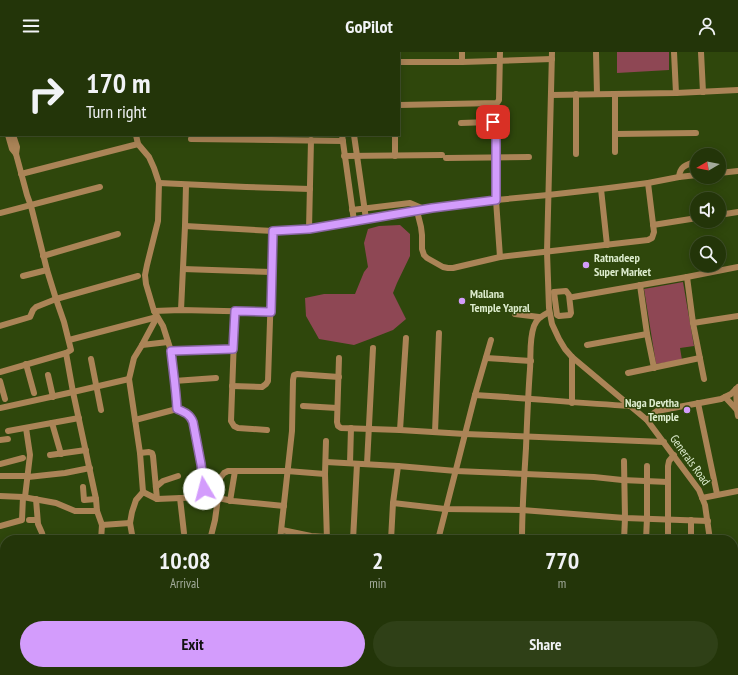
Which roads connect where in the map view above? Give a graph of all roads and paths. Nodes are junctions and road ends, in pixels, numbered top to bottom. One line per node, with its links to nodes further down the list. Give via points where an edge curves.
1 (462, 52): 10 (street)
2 (500, 52): 8 (street)
3 (552, 52): 7 (street, Generals Road)
4 (596, 52): 15 (street)
5 (674, 52): 13 (street)
6 (701, 52): 12 (street)
7 (552, 59): 8 (street); 17 (street, Generals Road)
8 (500, 61): 10 (street); 18 (street, via 497,103)
9 (400, 62): 10 (street)
10 (462, 62)
11 (738, 90): 12 (street)
12 (703, 92): 13 (street)
13 (676, 93): 16 (street)
14 (576, 94): 15 (street); 17 (street); 34 (street)
15 (597, 94): 16 (street)
16 (615, 94): 21 (street)
17 (551, 95): 52 (street, Generals Road)
18 (400, 105)
19 (461, 123): 38 (street, via 495,124)
20 (696, 133): 21 (street)
21 (615, 134): 32 (street)
22 (8, 136): 33 (street)
23 (14, 136): 33 (street)
24 (136, 136): 31 (street)
25 (354, 136): 36 (street)
26 (396, 136): 37 (street)
27 (295, 138): 29 (street); 30 (street)
28 (342, 138): 30 (street); 35 (street)
29 (191, 139)
30 (311, 140): 50 (street)
31 (138, 144): 43 (street); 47 (street, via 149,157)
32 (615, 152)
33 (16, 154): 43 (street)
34 (576, 154)
35 (344, 156): 36 (street); 56 (street)
36 (357, 156): 37 (street); 55 (street)
37 (395, 156): 38 (street)
38 (496, 157): 39 (street); 53 (street)
39 (529, 157)
40 (690, 164): 45 (street, via 682,168)
41 (738, 171): 42 (street)
42 (726, 172)
43 (21, 174): 54 (street)
44 (690, 176): 45 (street)
45 (679, 177): 46 (street)
46 (648, 182): 51 (street); 65 (street)
47 (159, 183): 48 (street); 87 (street, via 158,221 145,275)
48 (186, 185): 50 (street); 66 (street)
49 (100, 187): 54 (street)
50 (310, 189): 67 (street)
51 (601, 189): 52 (street); 70 (street)
52 (548, 195): 53 (street); 71 (street, Generals Road)
53 (496, 200): 57 (street); 73 (street)
54 (31, 206): 60 (street); 72 (street)
55 (364, 209): 56 (street); 57 (street, via 410,203); 62 (street)
56 (352, 210): 64 (street)
57 (424, 210): 58 (street)
58 (417, 211): 62 (street); 73 (street, via 422,249 427,258 443,267 453,268)
59 (738, 212): 61 (street)
60 (0, 214)
61 (726, 214)
62 (366, 219): 64 (street)
63 (690, 219): 65 (street)
64 (354, 221): 67 (street)
65 (653, 225): 70 (street, via 652,238 648,240)
66 (185, 226): 68 (street); 75 (street)
67 (309, 229): 68 (street)
68 (273, 231): 77 (street)
69 (118, 234): 72 (street)
70 (607, 245): 71 (street)
71 (547, 252): 73 (street); 82 (street, Generals Road)
72 (43, 256): 76 (street)
73 (500, 258)
74 (738, 267): 80 (street)
75 (183, 268): 77 (street); 86 (street)
76 (47, 270): 78 (street); 84 (street)
77 (272, 272): 89 (street)
78 (23, 276)
79 (138, 276): 84 (street)
80 (687, 278): 81 (street); 94 (street)
81 (640, 285): 83 (street); 97 (street)
82 (551, 292): 85 (street, Generals Road); 85 (street, via 568,292 572,313 559,316)
83 (573, 298)
84 (56, 299): 95 (street, via 36,307 30,317); 99 (street)
85 (551, 309): 93 (street); 108 (street, Generals Road, via 552,324 558,339)
86 (181, 310): 87 (street); 88 (street)
87 (154, 311): 92 (street)
88 (235, 311): 89 (street); 105 (street)
89 (271, 312): 125 (street, via 268,381 262,387)
90 (515, 314): 93 (street)
91 (738, 316): 94 (street)
92 (158, 317): 99 (street); 101 (street); 102 (street)
93 (539, 317): 113 (street, via 532,331)
94 (694, 323): 111 (street)
95 (0, 326)
96 (439, 333): 154 (street)
97 (647, 334): 103 (street); 115 (street)
98 (406, 338): 152 (street)
99 (69, 340): 107 (street, via 71,350)
100 (491, 340): 110 (street)
101 (168, 342): 102 (street); 106 (street)
102 (142, 345): 121 (street, via 134,358)
103 (587, 345)
104 (373, 348): 150 (street)
105 (233, 349): 106 (street); 125 (street)
106 (171, 351): 124 (street)
107 (66, 353): 114 (street); 128 (street)
108 (572, 357): 135 (street); 138 (street, Generals Road)
109 (339, 358): 119 (street)
110 (486, 358): 113 (street); 130 (street)
111 (700, 358): 115 (street); 122 (street)
112 (91, 359): 126 (street)
113 (531, 361): 133 (street)
114 (26, 364): 116 (street); 129 (street)
115 (654, 368): 117 (street)
116 (0, 372)
117 (628, 373)
118 (48, 375): 131 (street)
119 (339, 376): 140 (street); 177 (street, via 294,375 292,431)
120 (216, 378): 124 (street)
121 (129, 379): 126 (street); 145 (street)
122 (704, 379)
123 (0, 381): 134 (street)
124 (174, 381): 141 (street)
125 (232, 386): 151 (street, via 231,421 234,426)
126 (97, 387): 128 (street); 142 (street)
127 (737, 388): 132 (street); 143 (street)
128 (73, 392): 131 (street); 144 (street)
129 (34, 393)
130 (475, 395): 133 (street); 155 (street)
131 (54, 396): 139 (street)
132 (725, 397): 136 (street); 143 (street)
133 (527, 398): 135 (street); 156 (street)
134 (5, 399)
135 (572, 403): 138 (street)
136 (698, 403): 146 (street, via 658,411); 192 (street)
137 (303, 406): 140 (street)
138 (630, 406): 146 (street, Generals Road)
139 (0, 408)
140 (337, 408): 149 (street, via 338,426)
141 (177, 409): 145 (street); 189 (street, via 186,412 193,422)
142 (101, 410)
143 (737, 413)
144 (79, 418): 147 (street); 161 (street)
145 (135, 420): 162 (street)
146 (647, 420): 160 (street, Generals Road)
147 (52, 423): 148 (street); 163 (street)
148 (26, 428): 153 (street); 183 (street, via 30,454)
149 (351, 428): 150 (street); 170 (street)
150 (369, 428): 152 (street); 172 (street)
151 (267, 430)
152 (400, 430): 154 (street)
153 (8, 432)
154 (435, 432): 155 (street)
155 (465, 434): 156 (street); 178 (street)
156 (526, 436): 160 (street); 180 (street)
157 (8, 439): 158 (street)
158 (0, 440)
159 (326, 441): 168 (street)
160 (664, 442): 165 (street, Generals Road)
161 (86, 450): 163 (street); 175 (street)
162 (140, 453): 188 (street, via 152,453); 191 (street)
163 (61, 454): 164 (street)
164 (50, 455)
165 (674, 455): 186 (street, via 668,463); 198 (street, Generals Road, via 700,490)
166 (23, 458): 169 (street)
167 (624, 461): 184 (street)
168 (326, 462): 170 (street); 179 (street)
169 (0, 464)
170 (350, 464): 171 (street)
171 (357, 464): 172 (street); 227 (street)
172 (367, 464): 173 (street)
173 (398, 466): 178 (street); 203 (street)
174 (646, 466): 185 (street)
175 (90, 468): 183 (street); 200 (street)
176 (234, 471): 177 (street); 189 (street, via 224,473 218,482); 202 (street)
177 (287, 471): 179 (street); 204 (street)
178 (456, 471): 180 (street); 205 (street)
179 (325, 474): 226 (street)
180 (524, 475): 184 (street); 206 (street)
181 (1, 476): 183 (street)
182 (178, 476): 188 (street, via 163,481)
183 (28, 477): 194 (street)
184 (624, 480): 185 (street); 208 (street)
185 (647, 480): 186 (street); 209 (street)
186 (668, 482): 210 (street)
187 (83, 487): 200 (street, via 84,500)
188 (156, 487): 201 (street)
189 (204, 489): 195 (street)
190 (738, 490): 192 (street)
191 (143, 492): 201 (street); 215 (street, via 136,500)
192 (717, 494): 198 (street)
193 (0, 496): 194 (street)
194 (24, 497): 199 (street); 217 (street, via 22,520)
195 (205, 497): 196 (street); 197 (street)
196 (180, 498): 201 (street); 219 (street)
197 (218, 498): 202 (street); 223 (street)
198 (702, 498): 214 (street, Generals Road)
199 (36, 499): 207 (street, via 56,503 75,511); 212 (street)
200 (96, 499): 207 (street)
201 (157, 499)
202 (230, 500): 204 (street)
203 (394, 503): 205 (street); 228 (street)
204 (284, 506): 218 (street)
205 (446, 509): 206 (street); 229 (street)
206 (522, 510): 208 (street); 230 (street)
207 (97, 511): 216 (street)
208 (625, 518): 209 (street); 231 (street)
209 (647, 518): 210 (street); 232 (street)
210 (668, 519): 213 (street); 233 (street)
211 (29, 520): 212 (street)
212 (37, 520): 220 (street)
213 (691, 520): 214 (street); 234 (street)
214 (708, 520): 235 (street, Generals Road)
215 (130, 524): 216 (street); 222 (street)
216 (102, 525): 221 (street)
217 (0, 526)
218 (282, 530): 224 (street); 225 (street)
219 (184, 532)
220 (43, 535)
221 (101, 535)
222 (131, 535)
223 (211, 535)
224 (281, 535)
225 (300, 535)
226 (327, 535)
227 (353, 535)
228 (391, 535)
229 (439, 535)
230 (522, 535)
231 (624, 535)
232 (646, 535)
233 (668, 535)
234 (691, 535)
235 (710, 535)

